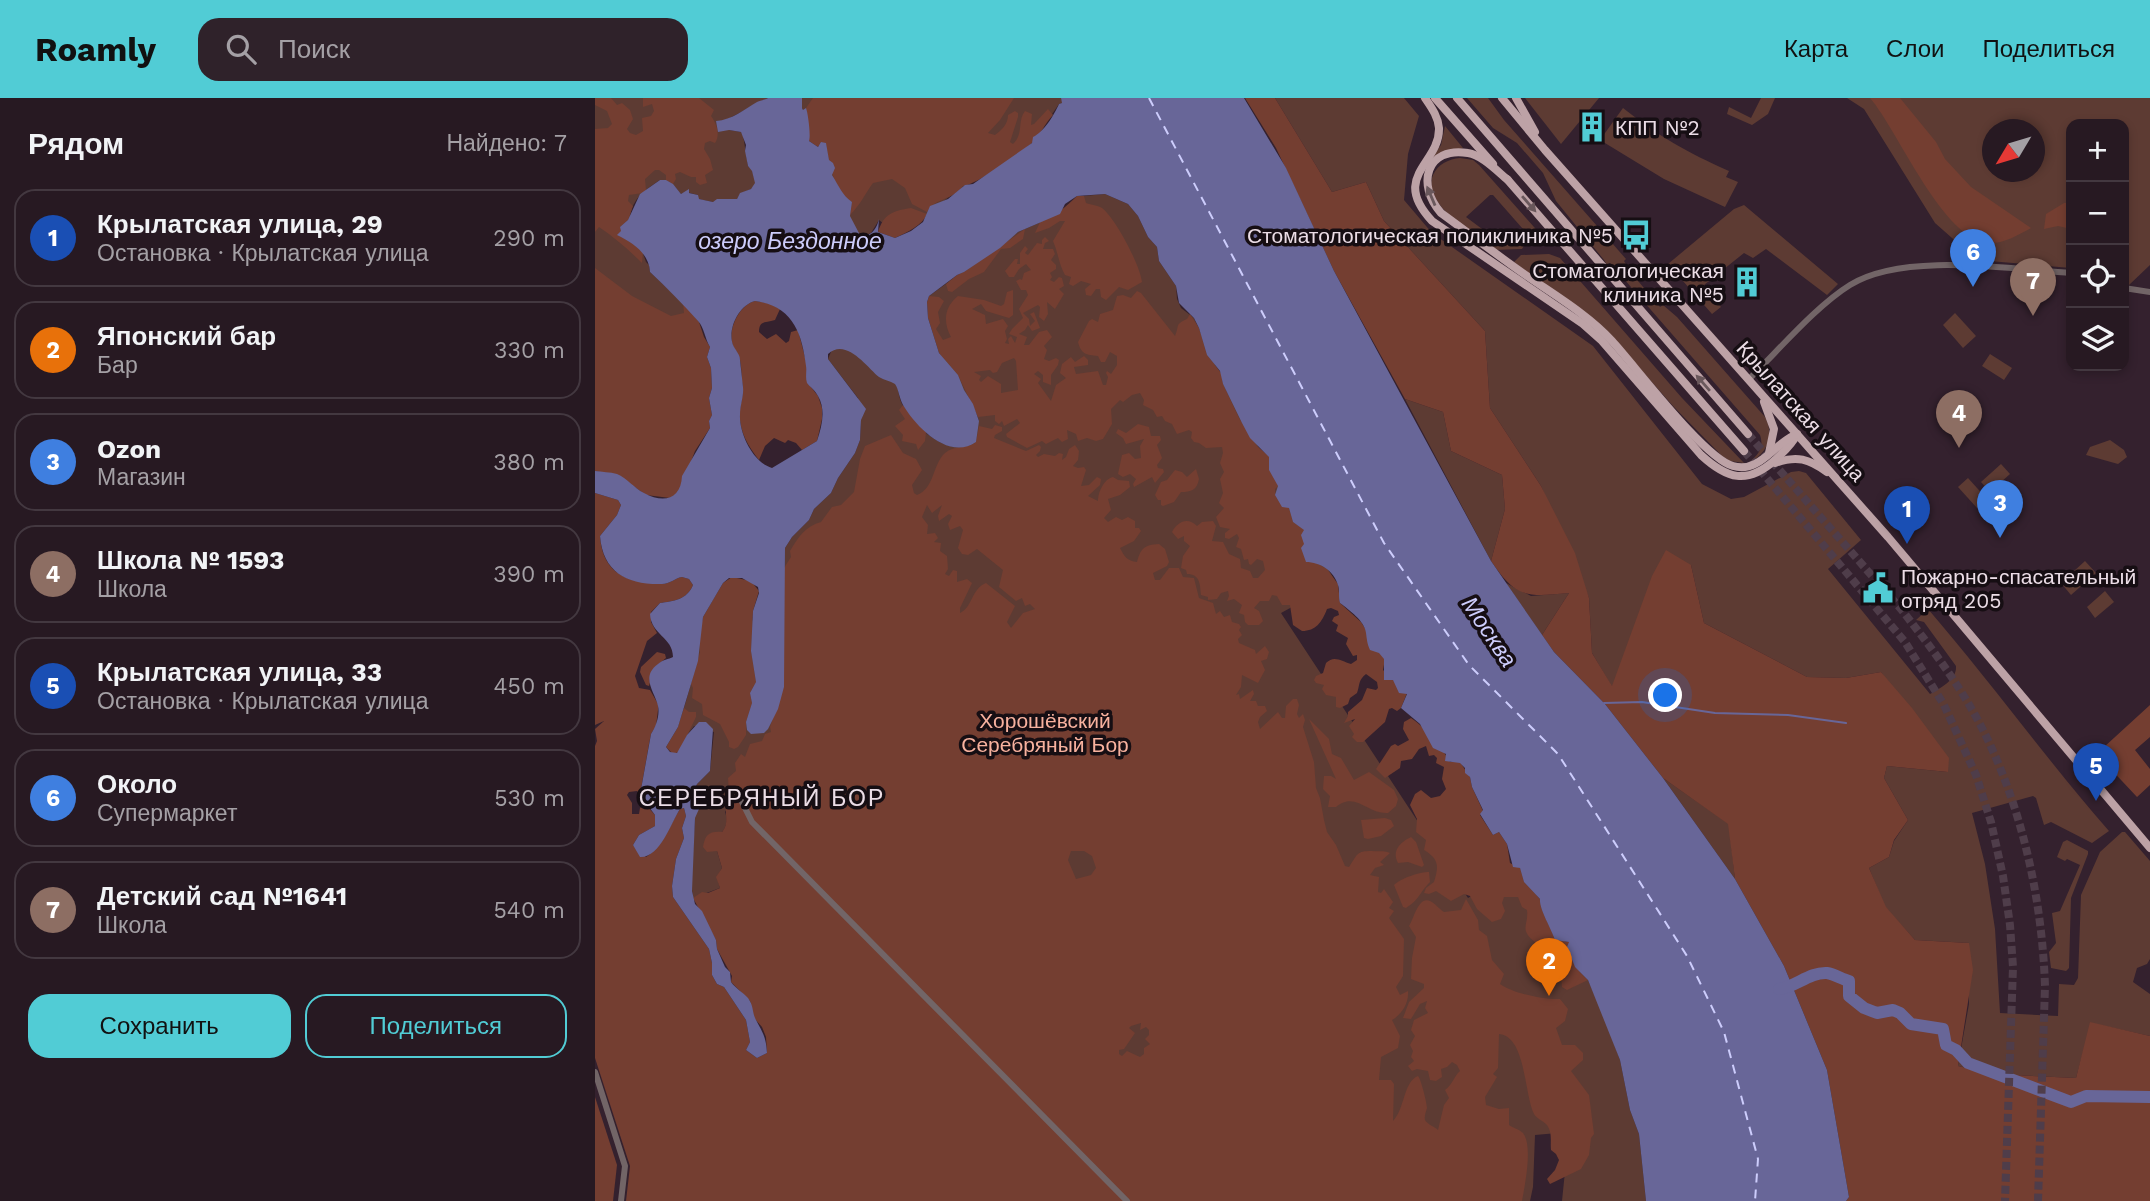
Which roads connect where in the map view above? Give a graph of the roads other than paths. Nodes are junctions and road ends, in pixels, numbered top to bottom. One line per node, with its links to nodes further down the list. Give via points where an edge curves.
1 (1425, 98): 16 (main road, via 1439,128 1416,183 1424,212 1583,324 1712,464 1729,474 1745,476 1758,473)
2 (1435, 98): 7 (main road)
3 (1457, 98): 13 (main road, one-way to 3)
4 (1502, 98): 6 (main road, Крылатская улица)
5 (1516, 98): 6 (main road)
6 (1545, 150): 11 (main road, Крылатская улица)
7 (1508, 180): 15 (main road, one-way to 15); 16 (main road, one-way to 7, via 1741,468 1722,461 1601,329 1441,213 1426,185 1431,166 1453,153 1476,156)
8 (2066, 273): 11 (street, via 1946,266 1868,276 1829,301)
9 (2129, 289): 10 (street)
10 (2150, 292)
11 (1748, 380): 12 (main road, Крылатская улица)
12 (1758, 390): 14 (main road, Крылатская улица); 16 (main road, via 1775,429)
13 (1748, 434)
14 (1797, 434): 16 (main road, via 1791,445); 17 (main road, Крылатская улица)
15 (1744, 452)
16 (1766, 462): 17 (main road, via 1803,458)
17 (1837, 478): 19 (main road, Крылатская улица)
18 (737, 792): 22 (street, via 752,822)
19 (2150, 848)
20 (595, 1072): 21 (street, via 625,1166)
21 (621, 1201)
22 (1127, 1201)

